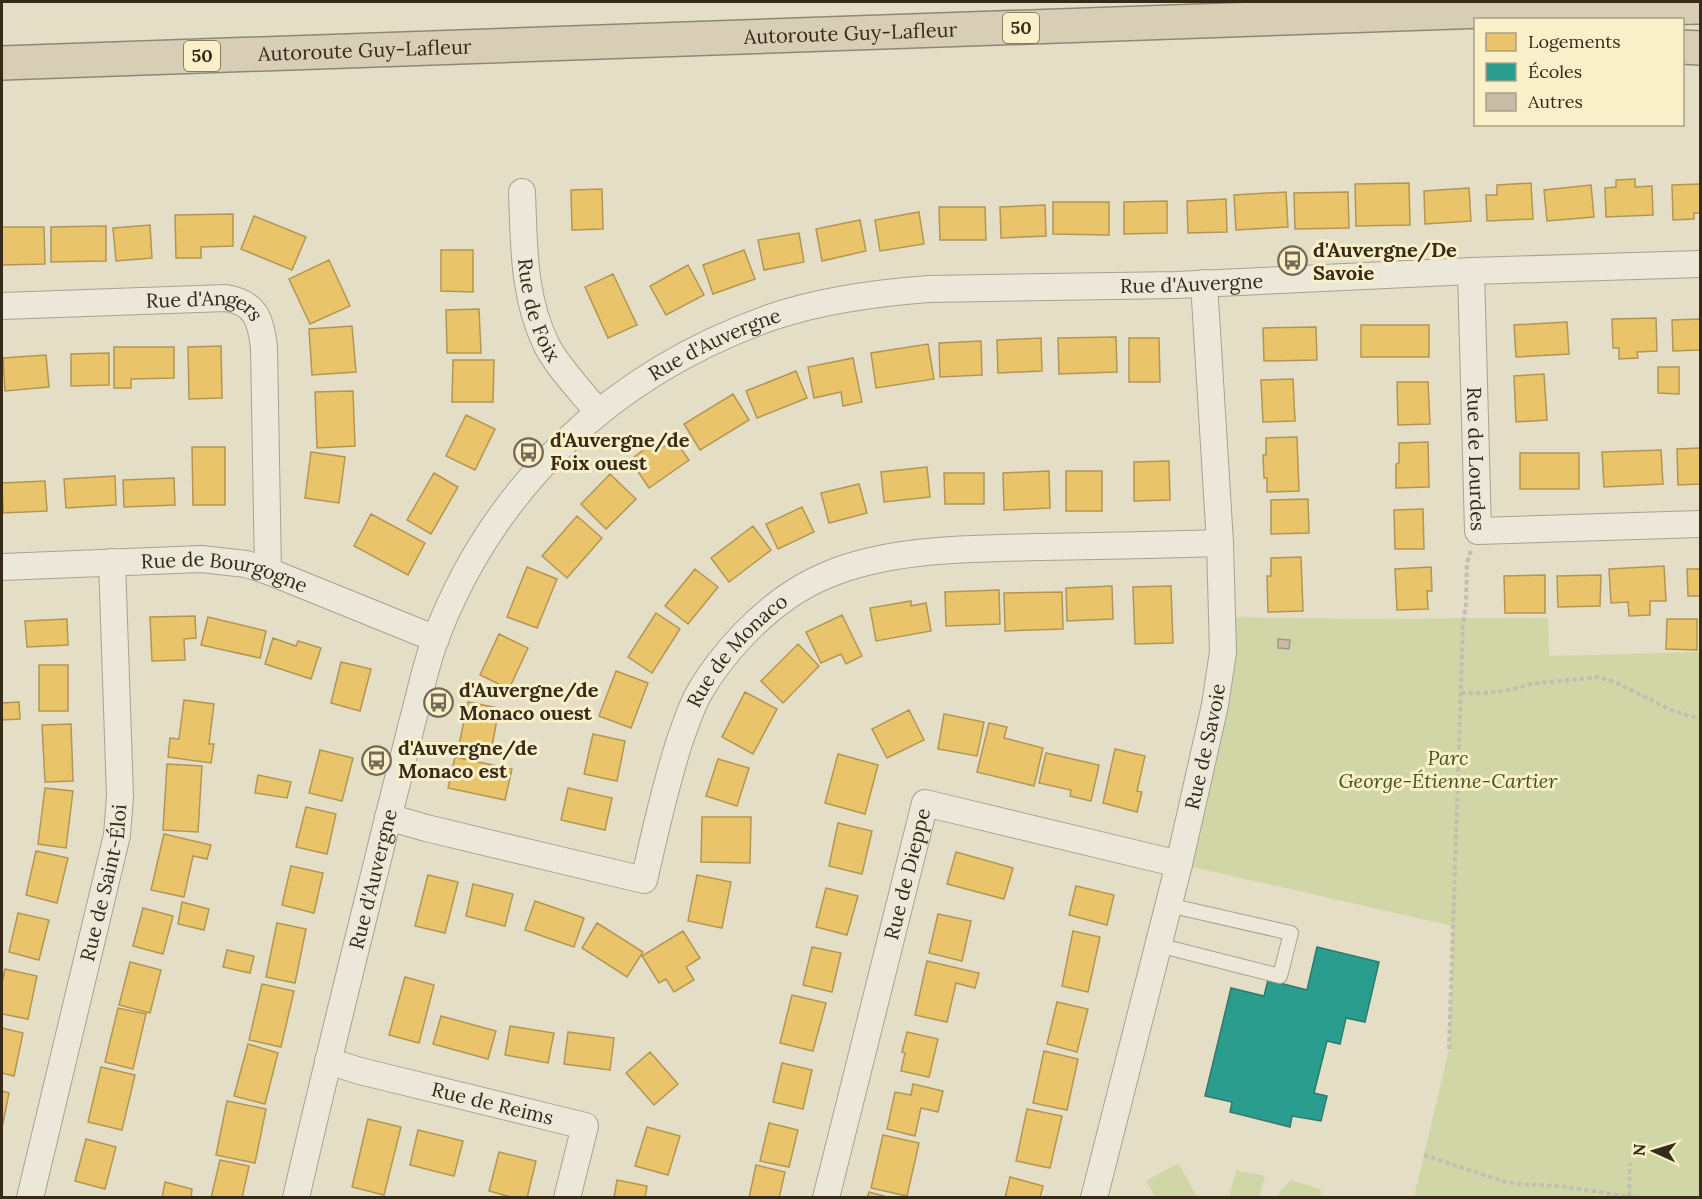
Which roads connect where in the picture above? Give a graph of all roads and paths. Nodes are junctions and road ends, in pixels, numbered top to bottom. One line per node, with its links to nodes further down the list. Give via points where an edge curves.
1 (1701, 7): 2 (highway, Autoroute Guy-Lafleur / 50)
2 (1228, 20): 3 (highway); 6 (highway, Autoroute Guy-Lafleur / 50)
3 (1474, 35)
4 (1684, 47): 5 (highway)
5 (1701, 48)
6 (2, 63)
7 (522, 192): 12 (street, Rue de Foix, via 525,270 538,322 558,363)
8 (1701, 264): 9 (street, Rue d'Auvergne)
9 (1471, 271): 10 (street, Rue d'Auvergne); 14 (street, Rue de Lourdes)
10 (1204, 283): 12 (street, Rue d'Auvergne, via 928,289 808,307 774,316 700,348 664,367); 15 (street, Rue de Savoie)
11 (2, 306): 18 (street, Rue d'Angers, via 226,298 250,307 259,321 264,348)
12 (598, 412): 19 (street, Rue d'Auvergne, via 553,453 492,529 465,574)
13 (1701, 524): 14 (street, Rue de Lourdes)
14 (1478, 531): 20 (path, via 1467,563)
15 (1220, 543): 22 (street, Rue de Monaco, via 926,552 854,565 801,588 757,620 714,668 698,695 672,764 644,880); 23 (street, Rue de Savoie, via 1222,661)
16 (112, 562): 17 (street, Rue de Bourgogne); 18 (street, Rue de Bourgogne, via 201,559 246,564); 31 (street, Rue de Saint-Éloi, via 120,796 117,835)
17 (2, 567)
18 (268, 572): 19 (street, Rue de Bourgogne)
19 (436, 639): 22 (street, Rue d'Auvergne)
20 (1461, 693): 21 (path, via 1489,693 1598,677 1671,710); 26 (path)
21 (1701, 718)
22 (388, 817): 27 (street, Rue d'Auvergne)
23 (1179, 864): 24 (street, Rue de Savoie); 34 (street, Rue de Dieppe, via 925,803)
24 (1168, 905): 25 (street, Rue de Savoie); 25 (lane, via 1290,933 1283,965 1280,976)
25 (1158, 945): 35 (street, Rue de Savoie)
26 (1449, 1049)
27 (328, 1061): 32 (street, Rue d'Auvergne); 33 (street, Rue de Reims, via 585,1126)
28 (1424, 1155): 30 (path, via 1516,1184)
29 (1630, 1163): 30 (path)
30 (1629, 1196): 36 (path)
31 (30, 1197)
32 (296, 1197)
33 (567, 1197)
34 (826, 1197)
35 (1094, 1197)
36 (1636, 1197)

